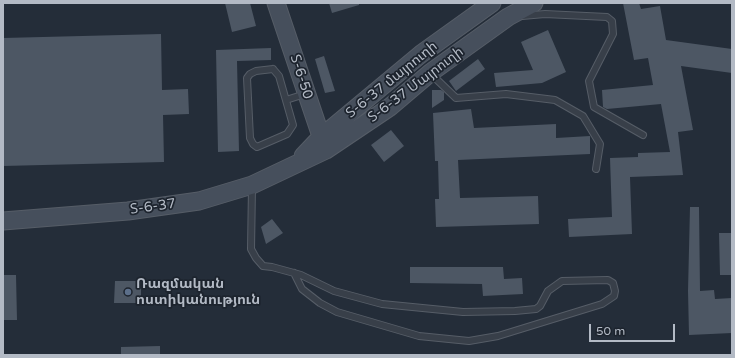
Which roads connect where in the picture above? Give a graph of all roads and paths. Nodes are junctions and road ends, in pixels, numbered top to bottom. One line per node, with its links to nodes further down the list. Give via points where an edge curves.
1 (276, 3): 6 (main road, Տ-6-50 / Տ-6-50)
2 (492, 3): 9 (main road, Տ-6-37 մայրուղի / Տ-6-37, via 421,54)
3 (534, 3): 4 (main road, Տ-6-37 Մայրուղի / Տ-6-37)
4 (504, 10): 5 (main road, Տ-6-37 Մայրուղի / Տ-6-37); 8 (lane, via 607,17 612,21 613,34 589,81 594,107)
5 (430, 73): 9 (main road, Տ-6-37 Մայրուղի / Տ-6-37, via 390,107); 11 (lane, via 456,98 506,94 556,100 583,116 600,144)
6 (306, 93): 7 (lane); 9 (main road, Տ-6-50 / Տ-6-50)
7 (286, 100): 7 (lane, via 293,125 290,131 257,147 250,138 247,78 256,71 273,69 279,76)
8 (643, 135)
9 (323, 144): 10 (main road, Տ-6-37 մայրուղի / Տ-6-37)
10 (297, 163): 12 (main road, Տ-6-37 / Տ-6-37)
11 (596, 169)
12 (252, 185): 13 (main road, Տ-6-37 / Տ-6-37, via 199,201 128,211); 14 (lane, via 252,249 256,258 263,266)
13 (3, 221)
14 (294, 273): 14 (lane, via 334,291 382,304 463,312 536,309 548,291 562,281 601,279 608,280 616,288 614,296 602,304 498,336 469,341 419,336 338,312 302,290)

